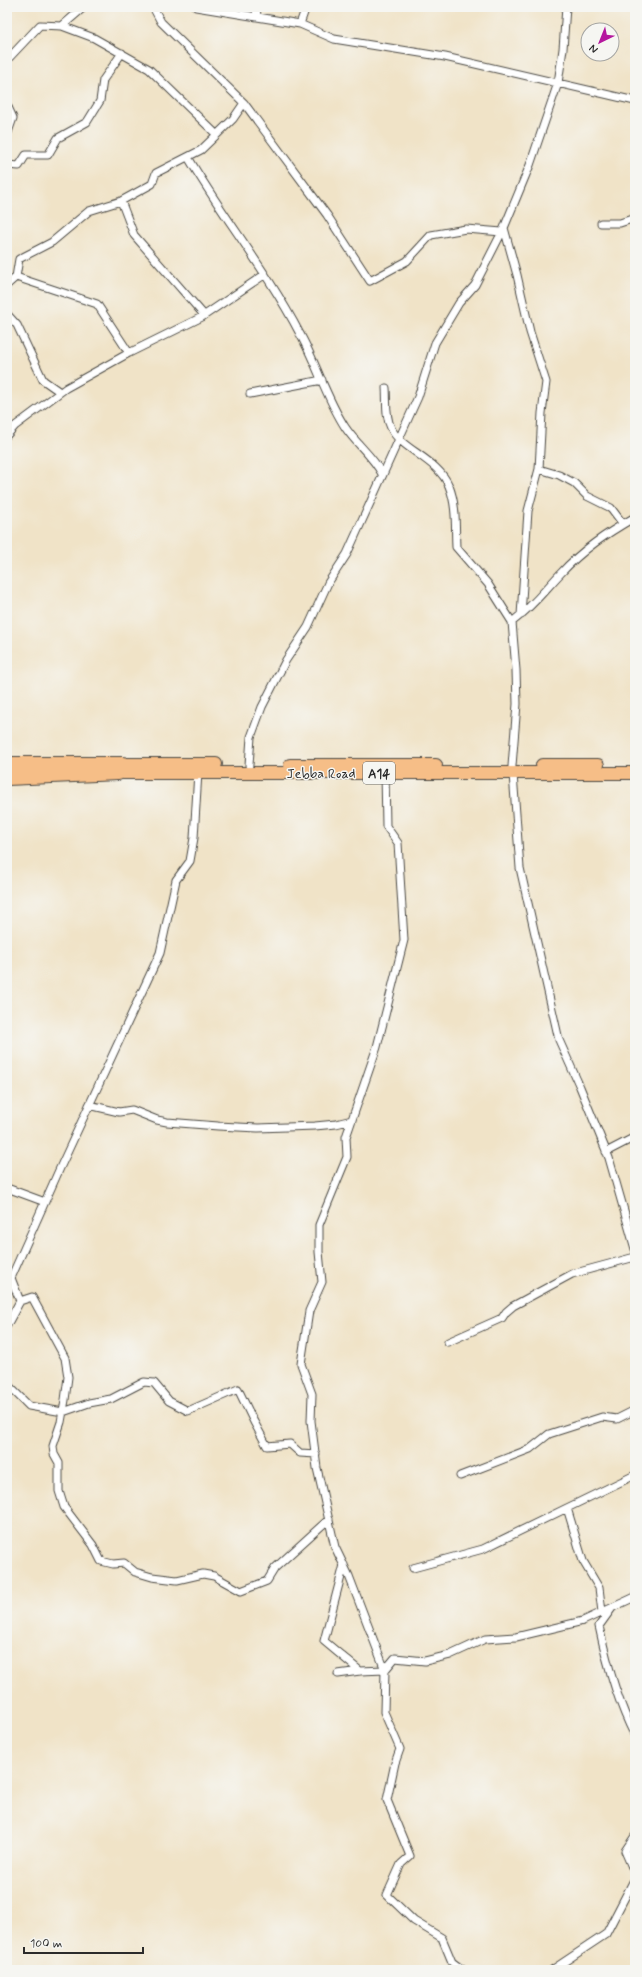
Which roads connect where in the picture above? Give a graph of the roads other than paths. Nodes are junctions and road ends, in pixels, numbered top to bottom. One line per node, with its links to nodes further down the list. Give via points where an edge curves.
1 (84, 7): 9 (street)
2 (153, 7): 14 (street, via 161,22)
3 (196, 7): 7 (street)
4 (256, 7): 7 (street)
5 (306, 7): 8 (street)
6 (566, 7): 12 (street)
7 (257, 16): 8 (street)
8 (300, 24): 12 (street, via 334,39 423,52)
9 (62, 26): 10 (street, via 94,38); 11 (street, via 40,25)
10 (122, 53): 16 (street, via 149,69); 19 (street, via 103,80 100,101 87,122 58,138 48,155 26,155 19,166)
11 (7, 60)
12 (558, 83): 13 (street); 23 (street, via 530,165)
13 (635, 101)
14 (244, 103): 16 (street, via 233,119); 23 (street, via 327,215 370,281 407,261 431,236 466,229)
15 (7, 105): 17 (street, via 13,118)
16 (216, 134): 18 (street, via 201,150)
17 (7, 135)
18 (188, 157): 20 (street, via 156,173 152,184); 24 (street)
19 (7, 165)
20 (121, 201): 25 (street, via 89,212 52,242 19,259); 28 (street, via 134,235)
21 (635, 218): 22 (street, via 620,223)
22 (601, 224)
23 (503, 230): 35 (street, via 475,285 459,303 435,343 418,397); 36 (street, via 518,275 530,332 546,382)
24 (264, 275): 28 (street); 30 (street, via 300,333)
25 (16, 277): 26 (street); 29 (street, via 97,304)
26 (7, 285)
27 (7, 314): 32 (street, via 17,325 43,380)
28 (204, 315): 29 (street)
29 (129, 353): 32 (street)
30 (322, 380): 33 (street); 37 (street, via 345,427 376,461)
31 (386, 388): 35 (street, via 389,423)
32 (60, 392): 34 (street)
33 (250, 394)
34 (7, 435)
35 (398, 438): 37 (street); 41 (street, via 434,465 449,485 456,513 456,547 488,584)
36 (539, 469): 39 (street, via 574,483 588,496 611,508); 40 (street, via 528,511)
37 (382, 474): 43 (street, via 347,554 328,583 308,627 286,660 262,707 251,737)
38 (635, 517): 39 (street)
39 (623, 524): 40 (street, via 598,539 577,557)
40 (521, 615): 41 (street)
41 (512, 622): 46 (street, via 517,704)
42 (7, 764): 45 (highway, Jebba Road / A14)
43 (249, 765): 45 (highway, Jebba Road / A14); 46 (highway, Jebba Road / A14, via 382,764)
44 (635, 765): 46 (highway, Jebba Road / A14)
45 (123, 769): 47 (highway, Jebba Road / A14); 50 (highway, Jebba Road / A14)
46 (512, 770): 48 (highway, Jebba Road / A14); 49 (highway, Jebba Road / A14); 54 (street, via 520,868 559,1040)
47 (198, 772): 48 (highway, Jebba Road / A14); 51 (street, via 190,861 176,880 160,953)
48 (385, 773): 52 (street, via 386,826 398,843 404,940 377,1047)
49 (635, 773)
50 (7, 778)
51 (89, 1105): 52 (street, via 119,1112 132,1110 167,1122 218,1126 315,1126); 56 (street)
52 (352, 1120): 66 (street, via 346,1137 347,1157 319,1225 322,1282 309,1311 301,1364 312,1394)
53 (635, 1137): 54 (street)
54 (606, 1152): 57 (street)
55 (7, 1188): 56 (street)
56 (45, 1202): 59 (street)
57 (635, 1249)
58 (635, 1257): 62 (street, via 572,1274 513,1306 502,1318)
59 (9, 1277): 60 (street)
60 (20, 1301): 61 (street); 65 (street, via 32,1297 65,1358 68,1377)
61 (7, 1325)
62 (448, 1342)
63 (7, 1384): 65 (street, via 29,1406)
64 (635, 1410): 68 (street, via 617,1419 602,1417 549,1434 530,1449)
65 (63, 1412): 66 (street, via 112,1398 144,1382 154,1383 169,1401 188,1410 238,1389 267,1446 290,1444 300,1453); 70 (street, via 53,1446 59,1463 59,1491 64,1507 93,1545 101,1561 124,1563 135,1572 158,1578 177,1580 203,1574 214,1576 241,1591 267,1581 274,1568)
66 (316, 1454): 70 (street)
67 (635, 1475): 69 (street)
68 (460, 1476)
69 (567, 1508): 72 (street, via 483,1549); 75 (street, via 584,1561 599,1588)
70 (329, 1518): 71 (street, via 335,1547)
71 (344, 1565): 76 (street, via 324,1641); 77 (street)
72 (413, 1568)
73 (635, 1597): 74 (street)
74 (612, 1608): 75 (street); 79 (street, via 600,1626 607,1663)
75 (602, 1612): 77 (street, via 583,1621 516,1637 485,1640 450,1655 425,1661 395,1658)
76 (360, 1670): 77 (street); 78 (street)
77 (385, 1670): 83 (street, via 384,1712 400,1749 387,1800 410,1856 401,1864 387,1895 414,1921 442,1938 452,1962)
78 (338, 1674)
79 (635, 1736)
80 (635, 1836): 81 (street, via 626,1851)
81 (635, 1874)
82 (635, 1878): 84 (street, via 606,1934)
83 (463, 1970)
84 (552, 1970)

